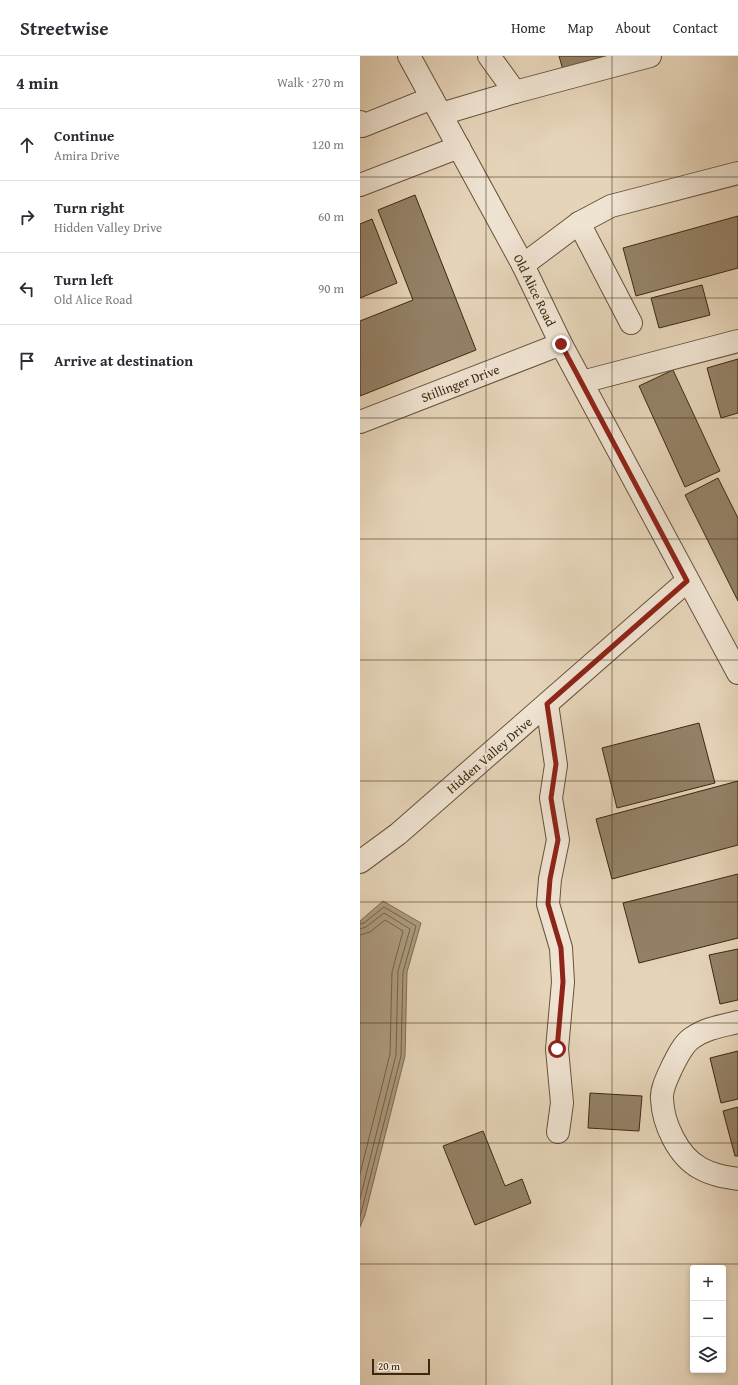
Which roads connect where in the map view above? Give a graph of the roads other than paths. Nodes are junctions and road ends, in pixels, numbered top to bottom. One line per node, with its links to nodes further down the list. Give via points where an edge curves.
1 (409, 56): 5 (street, Old Alice Road)
2 (489, 56): 4 (street)
3 (650, 56): 4 (street)
4 (515, 92): 5 (street)
5 (436, 106): 6 (street); 7 (street, Old Alice Road)
6 (361, 125)
7 (459, 147): 9 (street); 11 (street, Old Alice Road)
8 (738, 173): 10 (street, via 612,206)
9 (360, 185)
10 (579, 223): 11 (street); 12 (street)
11 (523, 265): 14 (street, Old Alice Road)
12 (631, 323)
13 (738, 341): 15 (street)
14 (561, 344): 15 (street, Old Alice Road); 16 (street, Stillinger Drive)
15 (582, 382): 17 (street, Old Alice Road)
16 (360, 422)
17 (687, 581): 18 (street, Old Alice Road); 19 (street, Hidden Valley Drive)
18 (738, 673)
19 (547, 704): 20 (street, Hidden Valley Drive, via 398,834); 22 (street, via 556,764 551,798 558,840 548,904 561,948 563,982 557,1049 562,1103)
20 (360, 862)
21 (738, 1022): 23 (street, via 703,1030 690,1039 678,1054 662,1098 667,1126 682,1152 700,1168 719,1176)
22 (558, 1132)
23 (738, 1179)

